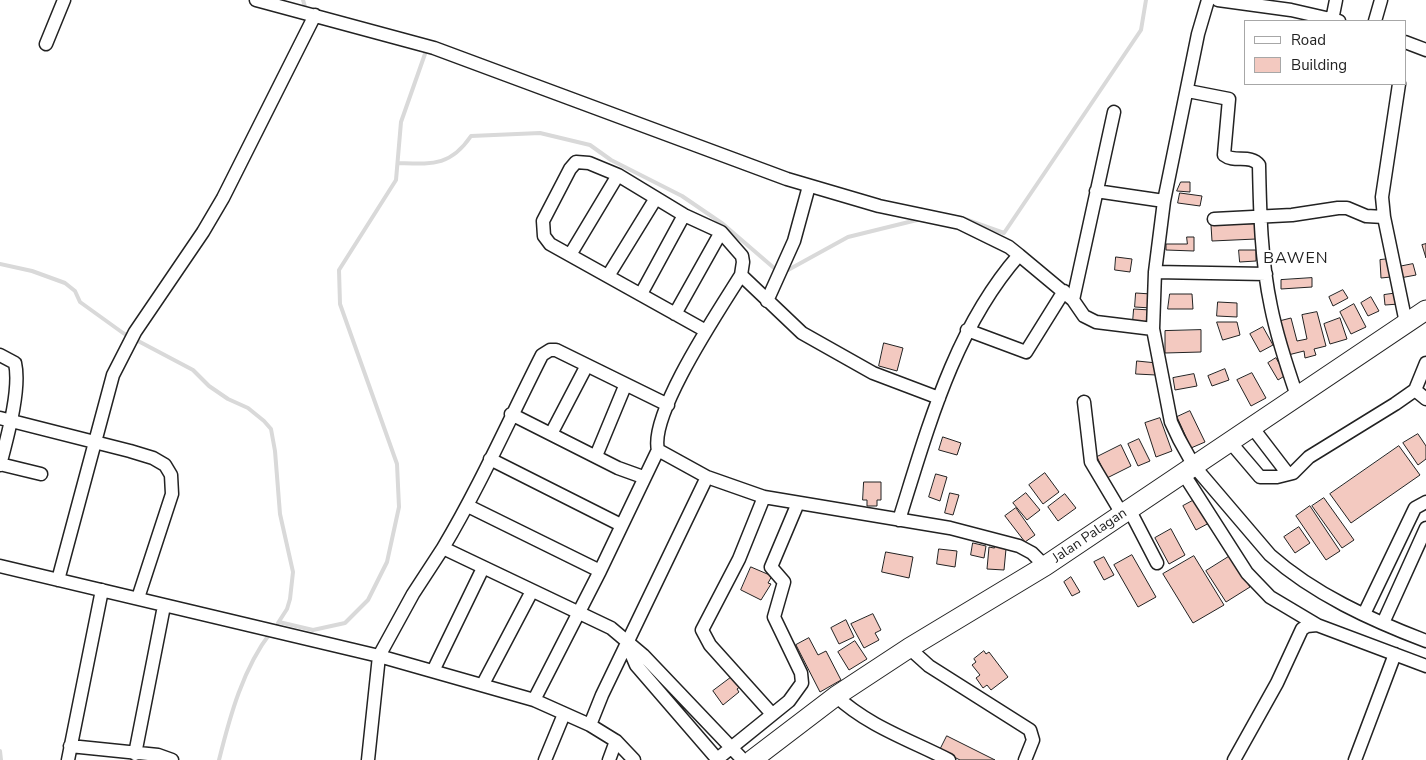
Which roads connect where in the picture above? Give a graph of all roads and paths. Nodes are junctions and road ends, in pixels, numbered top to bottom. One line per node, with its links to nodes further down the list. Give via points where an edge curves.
1 (64, 0): 12 (street)
2 (256, 0): 8 (street)
3 (1208, 0): 15 (street)
4 (1218, 0): 7 (street)
5 (1336, 0): 9 (street)
6 (1381, 0): 10 (street)
7 (1270, 4): 9 (street)
8 (313, 19): 18 (street, via 434,48); 56 (street, via 223,198 128,344 113,376)
9 (1335, 20)
10 (1375, 20)
11 (1406, 42): 13 (street)
12 (46, 44)
13 (1426, 50)
14 (1399, 85): 24 (street, via 1382,186)
15 (1188, 91): 21 (street); 23 (street, via 1229,99 1224,155 1258,162)
16 (1114, 112): 19 (street)
17 (618, 175): 20 (street); 27 (street); 27 (street, via 582,161 570,169 542,228 550,244)
18 (809, 186): 28 (street, via 879,206 960,223); 35 (street, via 794,241)
19 (1096, 192): 21 (street); 34 (street)
20 (656, 198): 22 (street); 32 (street)
21 (1164, 201): 29 (street)
22 (684, 216): 26 (street); 33 (street)
23 (1260, 216): 24 (street, via 1338,208); 25 (street); 30 (street)
24 (1384, 217): 38 (street)
25 (1214, 219)
26 (721, 232): 31 (street, via 742,256); 37 (street)
27 (570, 255): 32 (street)
28 (1020, 255): 34 (street); 40 (street, via 993,288)
29 (1154, 272): 30 (street); 39 (street)
30 (1266, 274): 47 (street, via 1271,307)
31 (741, 275): 35 (street); 41 (street)
32 (608, 276): 33 (street)
33 (641, 294): 37 (street)
34 (1069, 296): 39 (street, via 1084,316 1096,322); 40 (street, via 1026,352)
35 (767, 301): 48 (street, via 802,333 874,372)
36 (1426, 310): 38 (highway, Jalan Palagan)
37 (676, 314): 41 (street)
38 (1406, 323): 47 (highway, Jalan Palagan)
39 (1153, 329): 62 (street, via 1171,422)
40 (967, 330): 48 (street)
41 (706, 331): 51 (street)
42 (0, 355): 53 (street, via 15,363 18,373)
43 (1426, 363): 46 (street)
44 (586, 367): 45 (street); 52 (street, via 556,350 546,352); 55 (street)
45 (626, 386): 51 (street); 59 (street)
46 (1414, 390): 49 (street); 64 (street)
47 (1297, 396): 54 (highway, Jalan Palagan)
48 (939, 398): 72 (street)
49 (1426, 399)
50 (1084, 402): 71 (street, via 1091,462)
51 (668, 405): 58 (street, via 655,440)
52 (512, 414): 55 (street); 60 (street)
53 (5, 420): 56 (street); 61 (street)
54 (1252, 428): 57 (highway, Jalan Palagan); 64 (street)
55 (551, 434): 59 (street)
56 (95, 442): 81 (street); 84 (street, via 153,458 165,465 171,475 172,494)
57 (1231, 443): 62 (highway, Jalan Palagan); 64 (street, via 1260,477)
58 (658, 450): 65 (street); 66 (street)
59 (596, 456): 65 (street)
60 (490, 459): 70 (street); 73 (street)
61 (0, 464): 63 (street)
62 (1188, 469): 71 (highway, Jalan Palagan); 87 (street, via 1284,568 1310,586); 89 (street, via 1247,572 1270,597)
63 (41, 474)
64 (1288, 474)
65 (643, 477): 73 (street)
66 (707, 477): 67 (street); 91 (street)
67 (764, 496): 69 (street); 101 (street, via 739,559 702,630 710,645)
68 (1426, 502): 87 (street, via 1414,508)
69 (798, 503): 72 (street); 101 (street, via 772,566 784,582 774,617 801,673 802,683 789,701)
70 (468, 506): 75 (street); 80 (street)
71 (1125, 512): 76 (street); 78 (highway, Jalan Palagan)
72 (899, 520): 78 (street, via 950,528 1020,546)
73 (621, 525): 80 (street)
74 (1426, 528): 88 (street)
75 (443, 548): 79 (street); 94 (street)
76 (1157, 563)
77 (0, 566): 81 (street)
78 (1045, 566): 92 (highway, Jalan Palagan)
79 (483, 568): 83 (street); 96 (street)
80 (600, 571): 86 (street)
81 (58, 580): 82 (street)
82 (102, 590): 84 (street); 104 (street)
83 (532, 591): 86 (street); 97 (street)
84 (138, 598): 85 (street)
85 (164, 606): 94 (street); 106 (street)
86 (578, 613): 91 (street, via 611,628); 99 (street)
87 (1364, 614): 88 (street)
88 (1383, 623): 90 (street)
89 (1317, 625): 93 (street); 118 (street, via 1302,629 1277,683)
90 (1426, 641)
91 (627, 644): 102 (street); 105 (street, via 643,655); 113 (street, via 636,665)
92 (909, 648): 98 (highway, Jalan Palagan); 117 (street, via 951,681 1030,730 1033,740)
93 (1395, 654): 95 (street); 119 (street)
94 (379, 656): 96 (street); 109 (street)
95 (1426, 666)
96 (434, 671): 97 (street)
97 (482, 684): 99 (street)
98 (836, 696): 115 (highway, Jalan Palagan); 116 (street, via 858,714 891,733)
99 (534, 700): 100 (street)
100 (564, 714): 102 (street); 110 (street)
101 (772, 714): 105 (street)
102 (590, 725): 103 (street)
103 (616, 741): 111 (street); 112 (street)
104 (70, 746): 106 (street); 107 (street)
105 (730, 748): 113 (street); 114 (street)
106 (135, 754): 108 (street, via 158,755)
107 (68, 760)
108 (172, 760)
109 (368, 760)
110 (545, 760)
111 (609, 760)
112 (634, 760)
113 (717, 760)
114 (743, 760)
115 (752, 760)
116 (949, 760)
117 (1026, 760)
118 (1234, 760)
119 (1355, 760)

